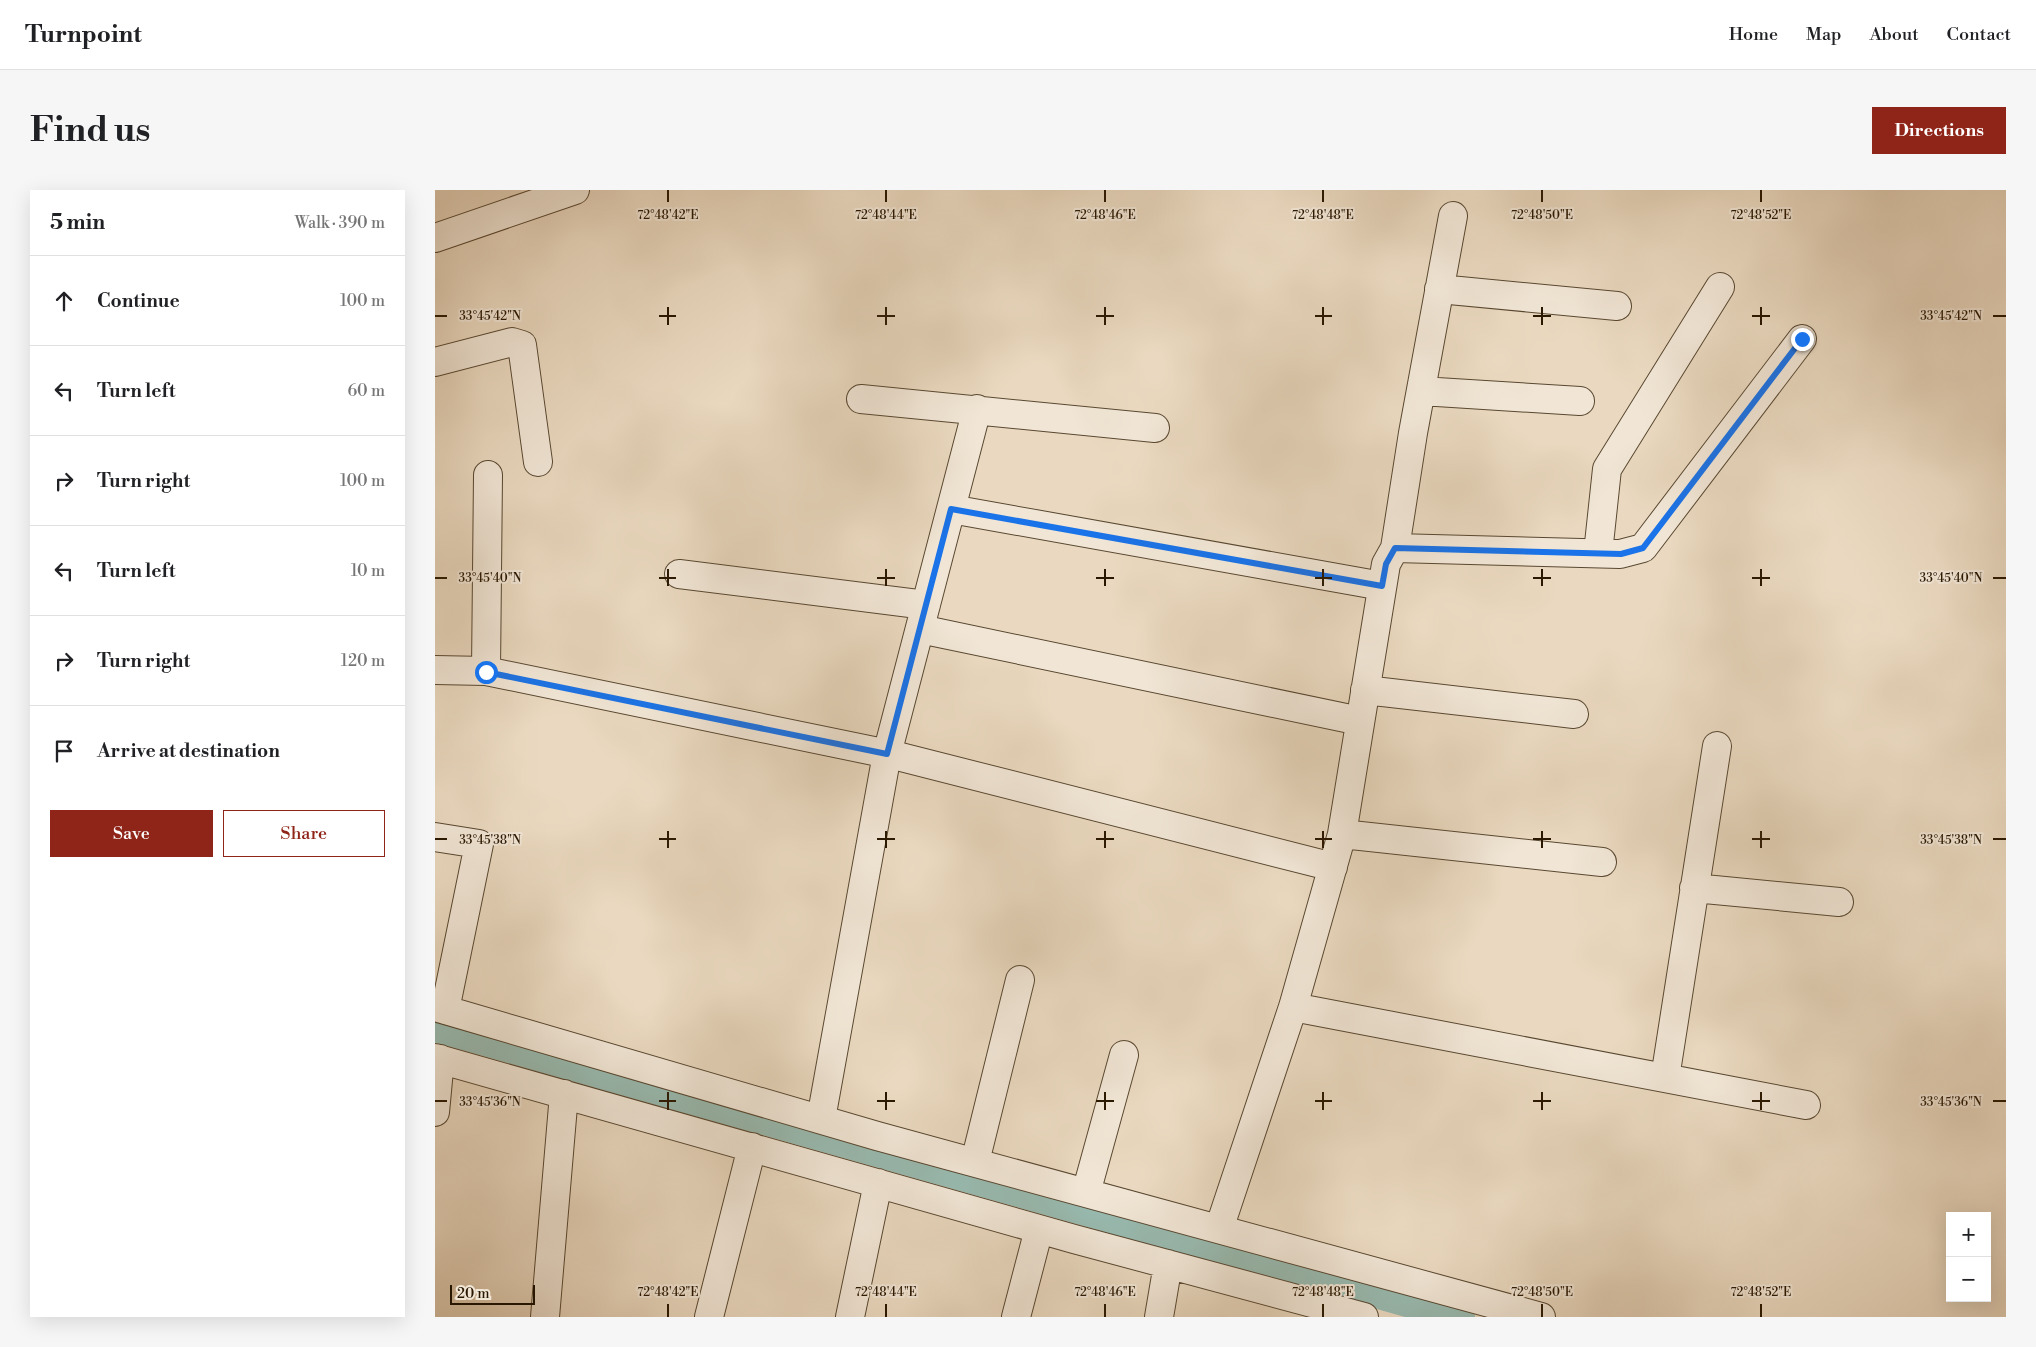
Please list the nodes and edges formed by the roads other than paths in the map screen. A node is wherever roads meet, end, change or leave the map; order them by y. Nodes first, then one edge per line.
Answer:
1 (575, 190) edge
2 (1453, 216) dead end
3 (435, 238) edge
4 (1720, 287) dead end
5 (1439, 289) junction
6 (1617, 306) dead end
7 (1802, 339) dead end
8 (435, 362) edge
9 (1421, 391) junction
10 (861, 399) dead end
11 (1579, 401) dead end
12 (977, 410) junction
13 (1155, 428) dead end
14 (538, 462) dead end
15 (488, 475) dead end
16 (951, 509) junction
17 (1395, 548) junction
18 (1599, 553) junction
19 (679, 574) dead end
20 (1382, 586) junction
21 (923, 617) junction
22 (435, 670) edge
23 (486, 672) junction
24 (1365, 690) junction
25 (1575, 714) dead end
26 (1360, 721) junction
27 (1717, 746) dead end
28 (887, 754) junction
29 (1342, 834) junction
30 (435, 837) edge
31 (1602, 862) dead end
32 (1333, 868) junction
33 (1694, 888) junction
34 (1839, 902) dead end
35 (1020, 980) dead end
36 (1293, 1007) junction
37 (440, 1008) edge
38 (1124, 1055) dead end
39 (437, 1059) edge
40 (1665, 1078) junction
41 (564, 1094) junction
42 (1806, 1105) dead end
43 (435, 1112) edge
44 (821, 1119) junction
45 (752, 1147) junction
46 (975, 1162) junction
47 (878, 1183) junction
48 (1086, 1193) junction
49 (1039, 1229) junction
50 (1219, 1229) junction
51 (1167, 1264) junction
52 (1323, 1312) edge
53 (545, 1317) edge
54 (709, 1317) edge
55 (850, 1317) edge
56 (1016, 1317) edge
57 (1159, 1317) edge
58 (1364, 1317) edge
59 (1541, 1317) edge

1 - 3 street
2 - 5 street
4 - 18 street
5 - 6 street
5 - 9 street
7 - 18 street
8 - 14 street
9 - 11 street
9 - 17 street
10 - 12 street
12 - 13 street
12 - 16 street
15 - 23 street
16 - 20 street
16 - 21 street
17 - 18 street
17 - 20 street
19 - 21 street
20 - 24 street
21 - 26 street
21 - 28 street
22 - 23 street
23 - 28 street
24 - 25 street
24 - 26 street
26 - 29 street
27 - 33 street
28 - 32 street
28 - 44 street
29 - 31 street
29 - 32 street
30 - 37 street
32 - 36 street
33 - 34 street
33 - 40 street
35 - 46 street
36 - 40 street
36 - 50 street
37 - 44 street
38 - 48 street
39 - 41 street
39 - 43 street
40 - 42 street
41 - 45 street
41 - 53 street
44 - 46 street
45 - 47 street
45 - 54 street
46 - 48 street
47 - 49 street
47 - 55 street
48 - 50 street
49 - 51 street
49 - 56 street
50 - 59 street
51 - 52 street
51 - 57 street
52 - 58 street

